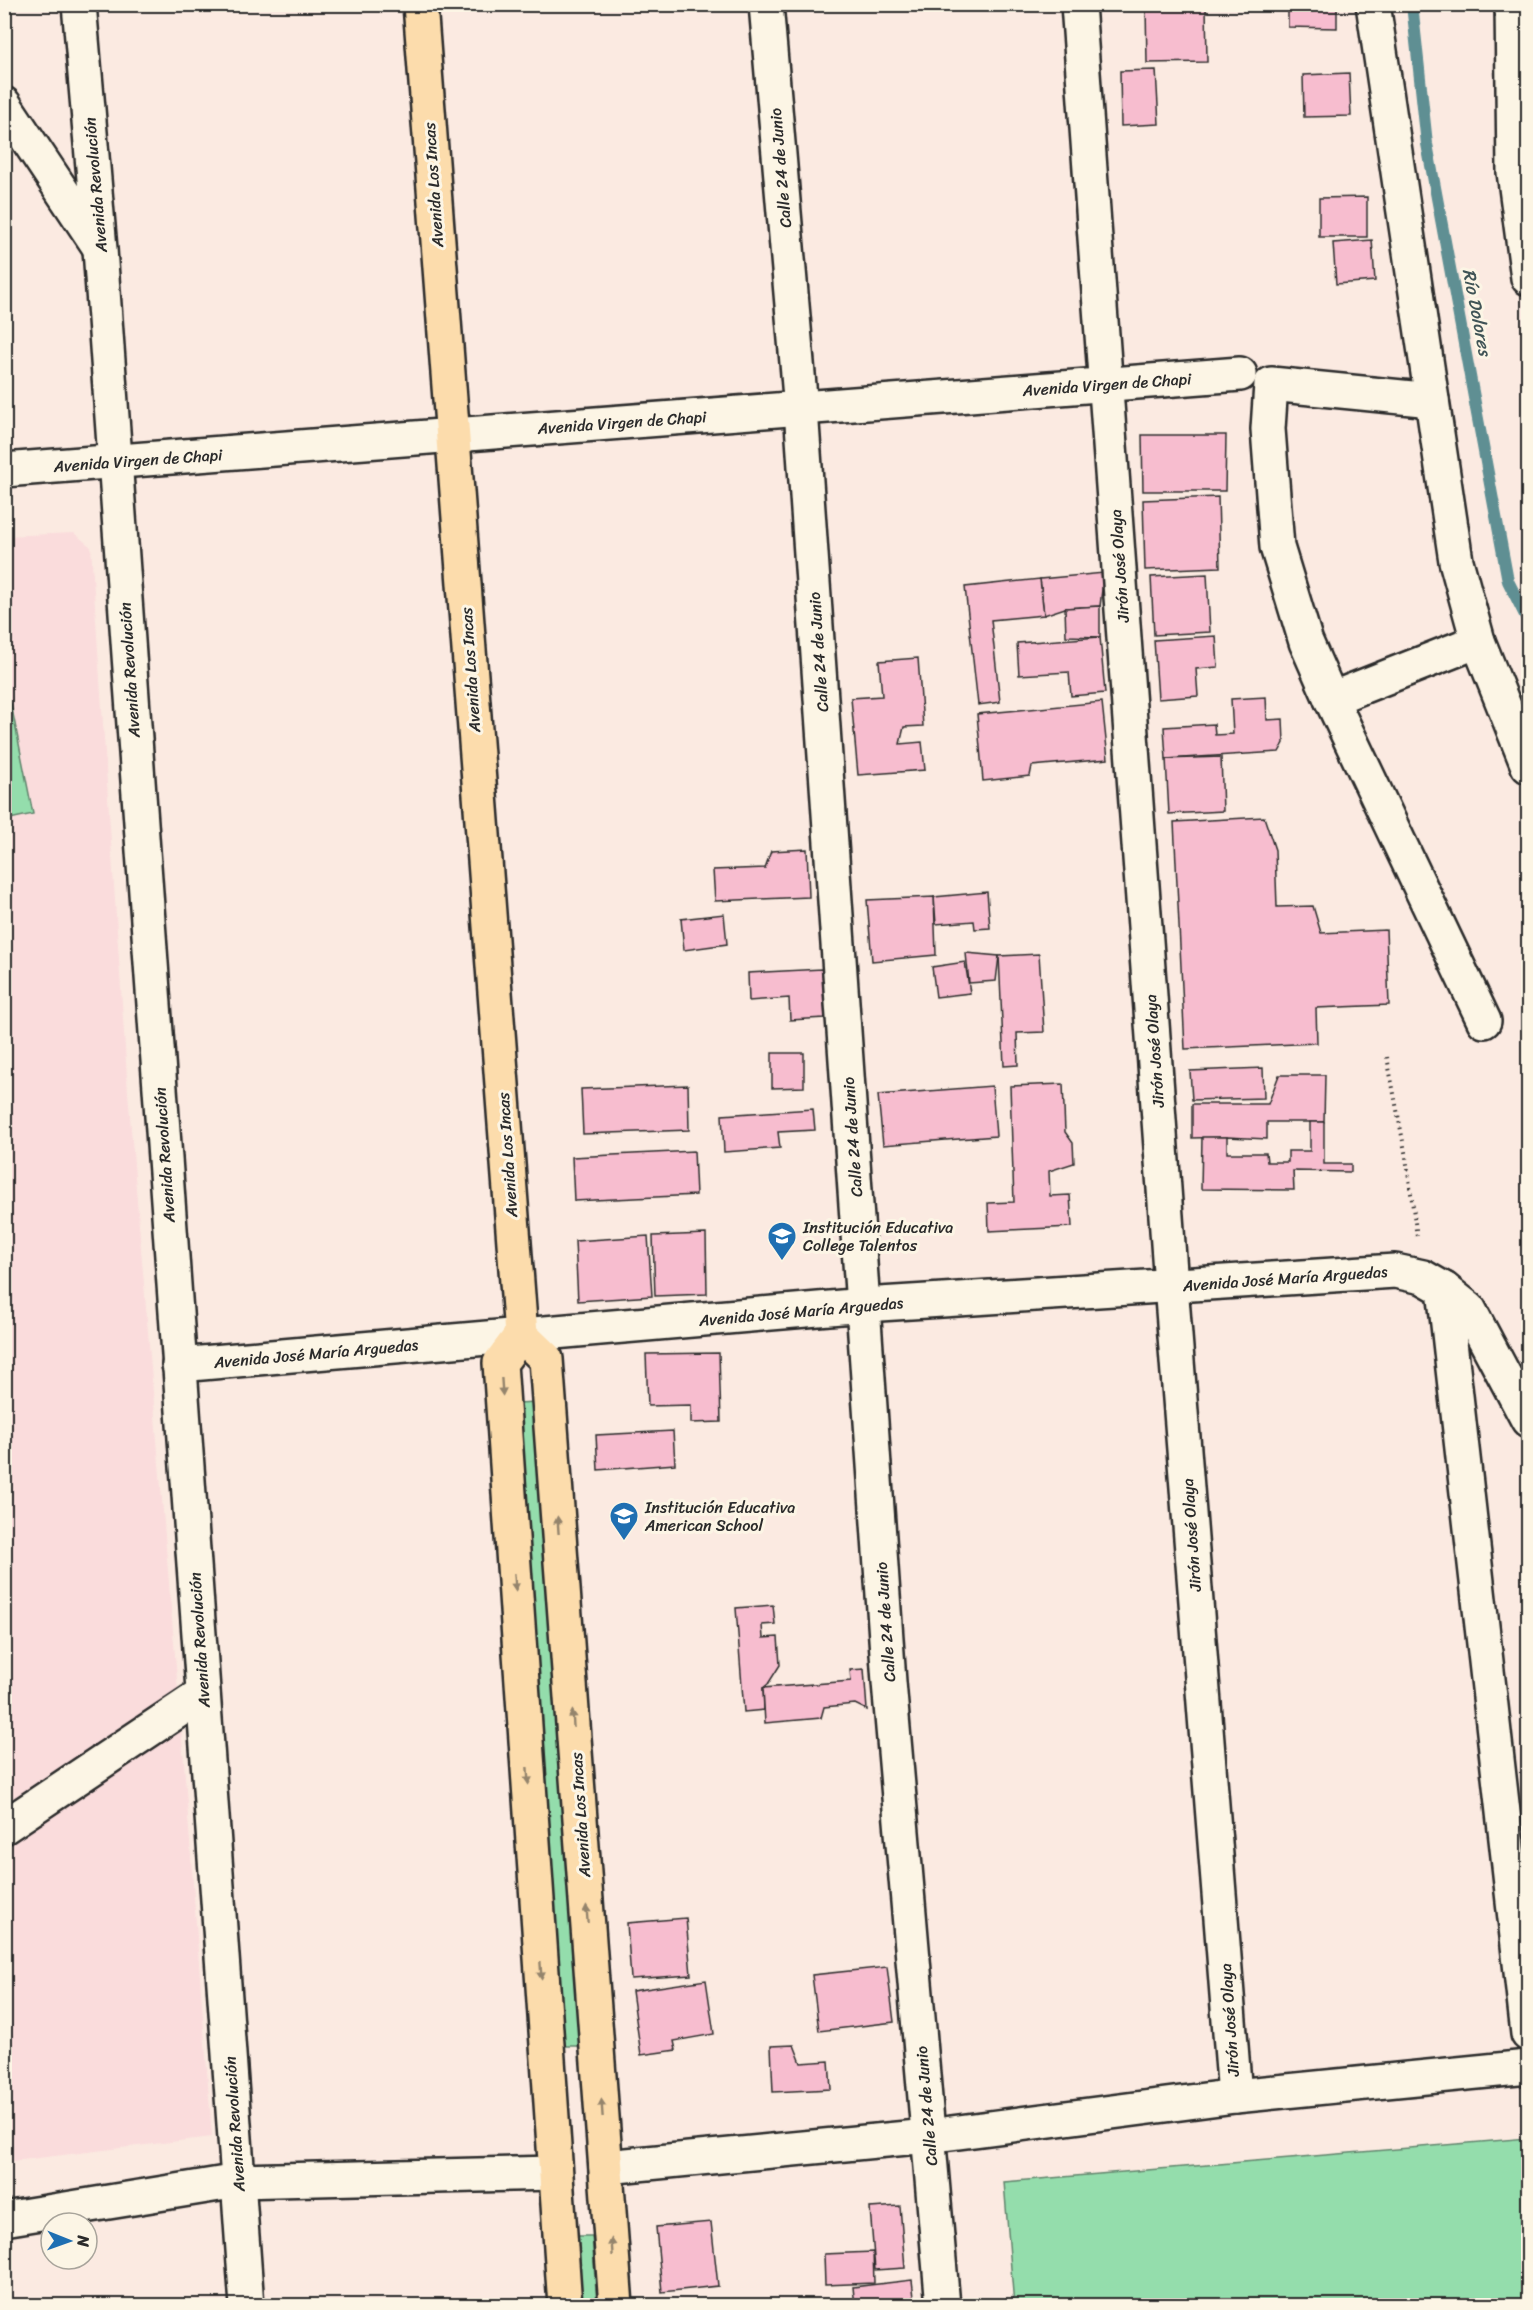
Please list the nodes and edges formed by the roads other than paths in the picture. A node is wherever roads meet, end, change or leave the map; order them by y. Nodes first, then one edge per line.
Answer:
1 (79, 4) edge
2 (420, 4) edge
3 (766, 4) edge
4 (1078, 4) edge
5 (1373, 4) edge
6 (1512, 4) edge
7 (4, 104) edge
8 (1521, 171) edge
9 (100, 249) junction
10 (1528, 278) edge
11 (1240, 374) dead end
12 (1105, 384) junction
13 (1432, 400) junction
14 (801, 409) junction
15 (452, 435) junction
16 (115, 461) junction
17 (4, 470) edge
18 (1478, 641) junction
19 (1331, 699) junction
20 (1528, 766) edge
21 (1484, 1021) dead end
22 (1433, 1283) junction
23 (1172, 1285) junction
24 (864, 1305) junction
25 (520, 1335) junction
26 (179, 1365) junction
27 (1528, 1420) edge
28 (203, 1694) junction
29 (4, 1827) edge
30 (1528, 2034) edge
31 (1528, 2067) edge
32 (1234, 2096) junction
33 (928, 2136) junction
34 (606, 2167) junction
35 (555, 2173) junction
36 (238, 2181) junction
37 (4, 2219) edge
38 (247, 2306) edge
39 (565, 2306) edge
40 (616, 2306) edge
41 (943, 2306) edge

1 - 9 street, Avenida Revolución
2 - 15 main road, Avenida Los Incas
3 - 14 street, Calle 24 de Junio
4 - 12 street, Jirón José Olaya
5 - 13 street
6 - 8 street
7 - 9 street
8 - 10 street
9 - 16 street, Avenida Revolución
11 - 12 street, Avenida Virgen de Chapi
12 - 14 street, Avenida Virgen de Chapi
12 - 23 street, Jirón José Olaya
13 - 18 street
13 - 19 street
14 - 15 street, Avenida Virgen de Chapi
14 - 24 street, Calle 24 de Junio
15 - 16 street, Avenida Virgen de Chapi
15 - 25 main road, Avenida Los Incas
16 - 17 street, Avenida Virgen de Chapi
16 - 26 street, Avenida Revolución
18 - 19 street
18 - 20 street
19 - 21 street
22 - 23 street, Avenida José María Arguedas
22 - 27 street
22 - 30 street
23 - 24 street, Avenida José María Arguedas
23 - 32 street, Jirón José Olaya
24 - 25 street, Avenida José María Arguedas
24 - 33 street, Calle 24 de Junio
25 - 26 street, Avenida José María Arguedas
34 -> 25 main road, Avenida Los Incas
25 -> 35 main road
26 - 28 street, Avenida Revolución
28 - 29 street
28 - 36 street, Avenida Revolución
31 - 32 street
32 - 33 street
33 - 34 street
33 - 41 street, Calle 24 de Junio
40 -> 34 main road, Avenida Los Incas
35 - 36 street
35 - 39 main road
36 - 37 street
36 - 38 street, Avenida Revolución

